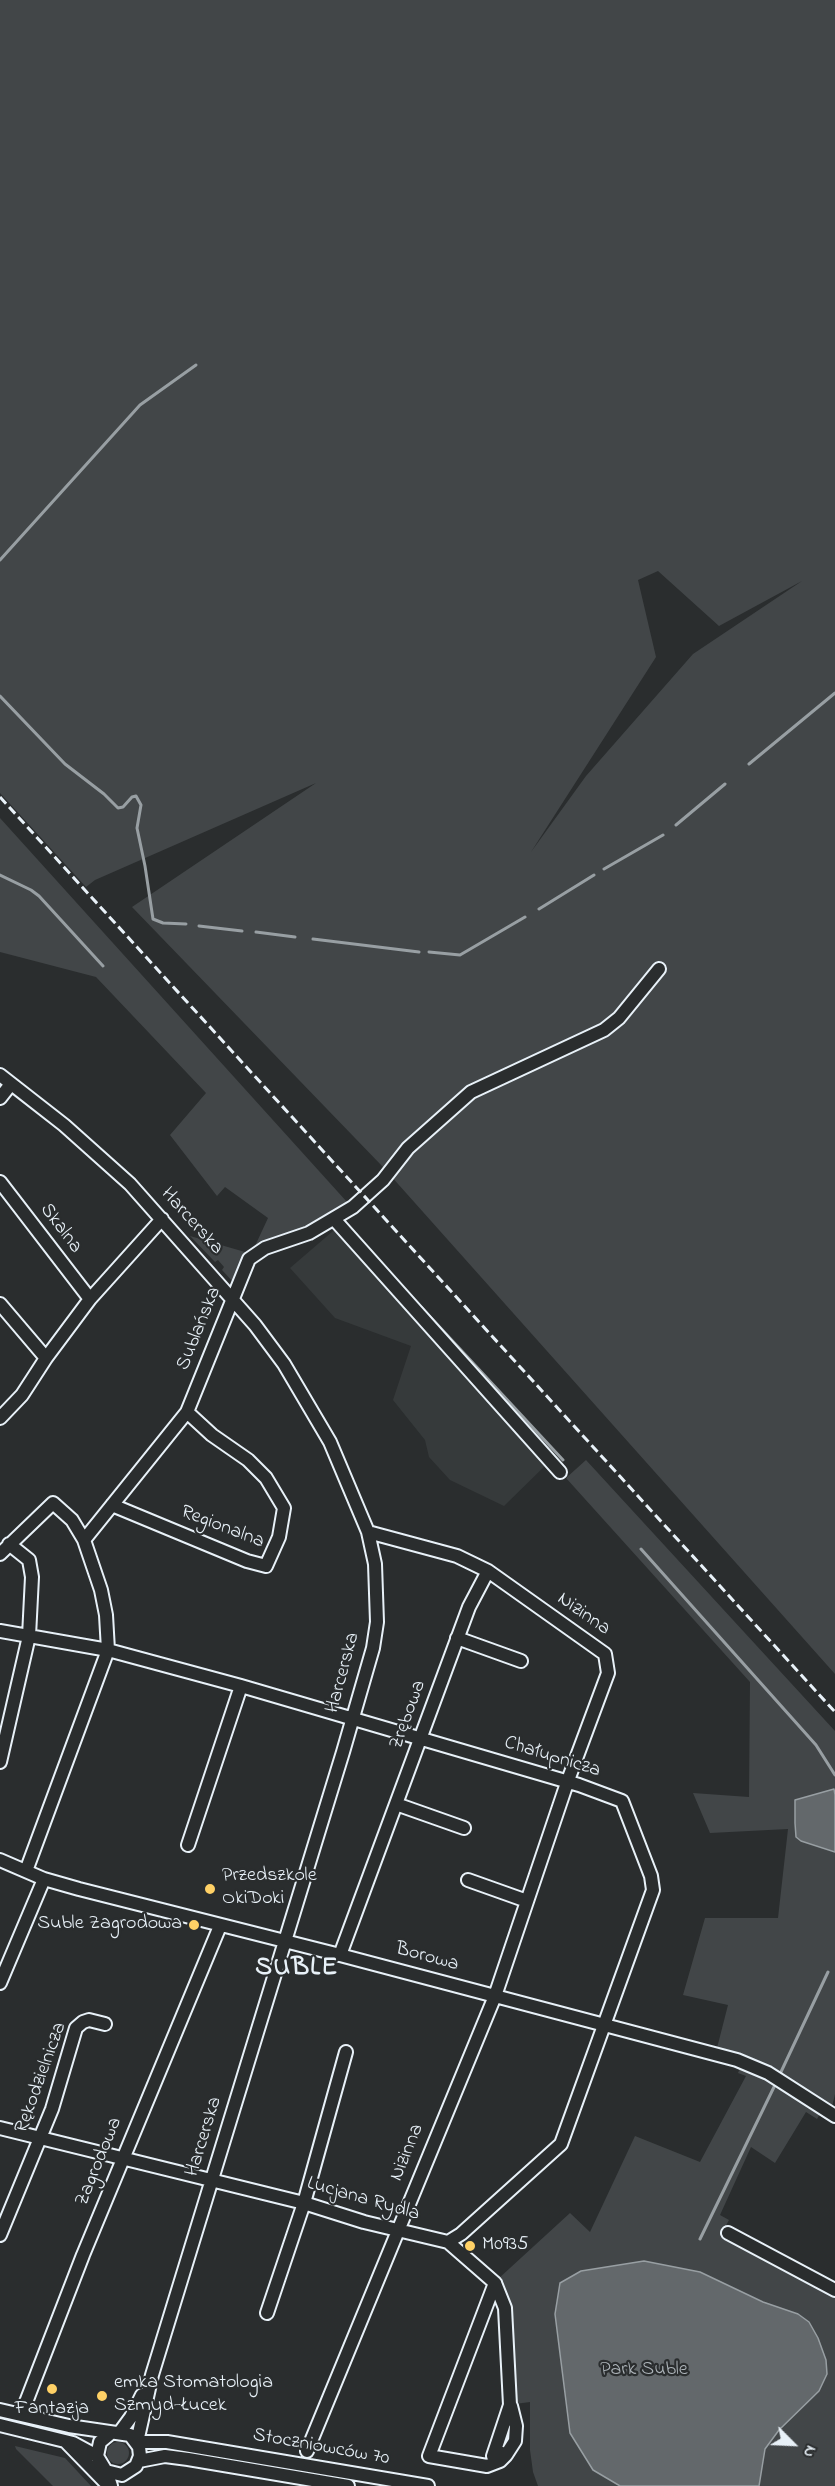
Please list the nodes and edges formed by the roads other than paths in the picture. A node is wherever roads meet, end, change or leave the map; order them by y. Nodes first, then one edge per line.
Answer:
1 (660, 969) dead end
2 (0, 1075) edge
3 (11, 1084) junction
4 (0, 1098) edge
5 (0, 1182) edge
6 (162, 1218) junction
7 (334, 1219) junction
8 (90, 1299) junction
9 (233, 1301) junction
10 (0, 1304) edge
11 (46, 1358) junction
12 (187, 1412) junction
13 (0, 1418) edge
14 (560, 1472) dead end
15 (112, 1505) junction
16 (368, 1532) junction
17 (84, 1540) junction
18 (9, 1544) junction
19 (0, 1554) edge
20 (488, 1571) junction
21 (0, 1631) edge
22 (29, 1636) junction
23 (457, 1638) junction
24 (108, 1650) junction
25 (521, 1661) dead end
26 (241, 1686) junction
27 (353, 1718) junction
28 (421, 1739) junction
29 (0, 1762) edge
30 (567, 1783) junction
31 (396, 1804) junction
32 (464, 1828) dead end
33 (188, 1845) dead end
34 (0, 1860) edge
35 (26, 1871) junction
36 (44, 1879) junction
37 (468, 1880) dead end
38 (526, 1901) junction
39 (220, 1926) junction
40 (285, 1942) junction
41 (340, 1955) junction
42 (0, 1983) edge
43 (495, 1996) junction
44 (105, 2024) dead end
45 (604, 2025) junction
46 (346, 2052) dead end
47 (835, 2116) edge
48 (0, 2128) edge
49 (41, 2140) junction
50 (122, 2160) junction
51 (212, 2181) junction
52 (304, 2203) junction
53 (397, 2230) junction
54 (728, 2233) dead end
55 (0, 2235) edge
56 (448, 2242) junction
57 (495, 2283) junction
58 (835, 2290) edge
59 (267, 2313) dead end
60 (152, 2375) junction
61 (0, 2410) edge
62 (143, 2414) junction
63 (21, 2415) junction
64 (0, 2424) edge
65 (115, 2432) junction
66 (65, 2441) junction
67 (137, 2442) junction
68 (167, 2442) junction
69 (308, 2451) dead end
70 (97, 2456) junction
71 (136, 2465) junction
72 (106, 2471) junction
73 (110, 2486) edge
74 (129, 2486) edge
75 (348, 2486) edge
76 (428, 2486) edge

1 - 7 street, Sublańska
2 - 3 street, Harcerska
3 - 4 street
3 - 6 street, Harcerska
5 - 8 street, Skalna
6 - 8 street
6 - 9 street, Harcerska
7 - 9 street, Sublańska
7 - 14 street
8 - 11 street
9 - 12 street, Sublańska
9 - 16 street, Harcerska
10 - 11 street
11 - 13 street
12 - 15 street, Sublańska
12 - 15 street, Regionalna
15 - 17 street, Sublańska
16 - 20 street, Nizinna
16 - 27 street, Harcerska
17 - 18 street
17 - 24 street
18 - 19 street
18 - 22 street
20 - 23 street, Zrębowa
20 - 30 street, Nizinna
21 - 22 street, Chałupnicza
22 - 24 street, Chałupnicza
22 - 29 street
23 - 25 street
23 - 28 street, Zrębowa
24 - 26 street, Chałupnicza
24 - 35 street
26 - 27 street, Chałupnicza
26 - 33 street
27 - 28 street, Chałupnicza
27 - 40 street, Harcerska
28 - 30 street, Chałupnicza
28 - 31 street, Zrębowa
30 - 38 street, Nizinna
30 - 45 street, Chałupnicza
31 - 32 street
31 - 41 street, Zrębowa
34 - 35 street, Borowa
35 - 36 street, Borowa
36 - 39 street, Borowa
36 - 42 street
37 - 38 street
38 - 43 street, Nizinna
39 - 40 street, Borowa
39 - 50 street, Zagrodowa
40 - 41 street, Borowa
40 - 51 street, Harcerska
41 - 43 street, Borowa
43 - 45 street, Borowa
43 - 53 street, Nizinna
44 - 49 street, Rękodzielnicza
45 - 47 street, Borowa
45 - 56 street
46 - 52 street
48 - 49 street, Lucjana Rydla
49 - 50 street, Lucjana Rydla
49 - 55 street, Rękodzielnicza
50 - 51 street, Lucjana Rydla
50 - 63 street, Zagrodowa
51 - 52 street, Lucjana Rydla
51 - 60 street, Harcerska
52 - 53 street, Lucjana Rydla
52 - 59 street
53 - 56 street, Lucjana Rydla
53 - 69 street, Nizinna
54 - 58 street
56 - 57 street
57 - 57 street
60 - 62 street, Harcerska
60 - 65 street, Harcerska
61 - 63 street
62 - 67 street, Harcerska
62 - 68 street
63 - 65 street
64 - 66 street
65 - 67 street
65 - 70 street
66 - 70 street
66 - 73 street
67 - 68 street, Stoczniowców 70
67 - 71 street
68 - 76 street, Stoczniowców 70
70 - 72 street
71 - 72 street
71 - 74 street
71 - 75 street, Stoczniowców 70
72 - 73 street

